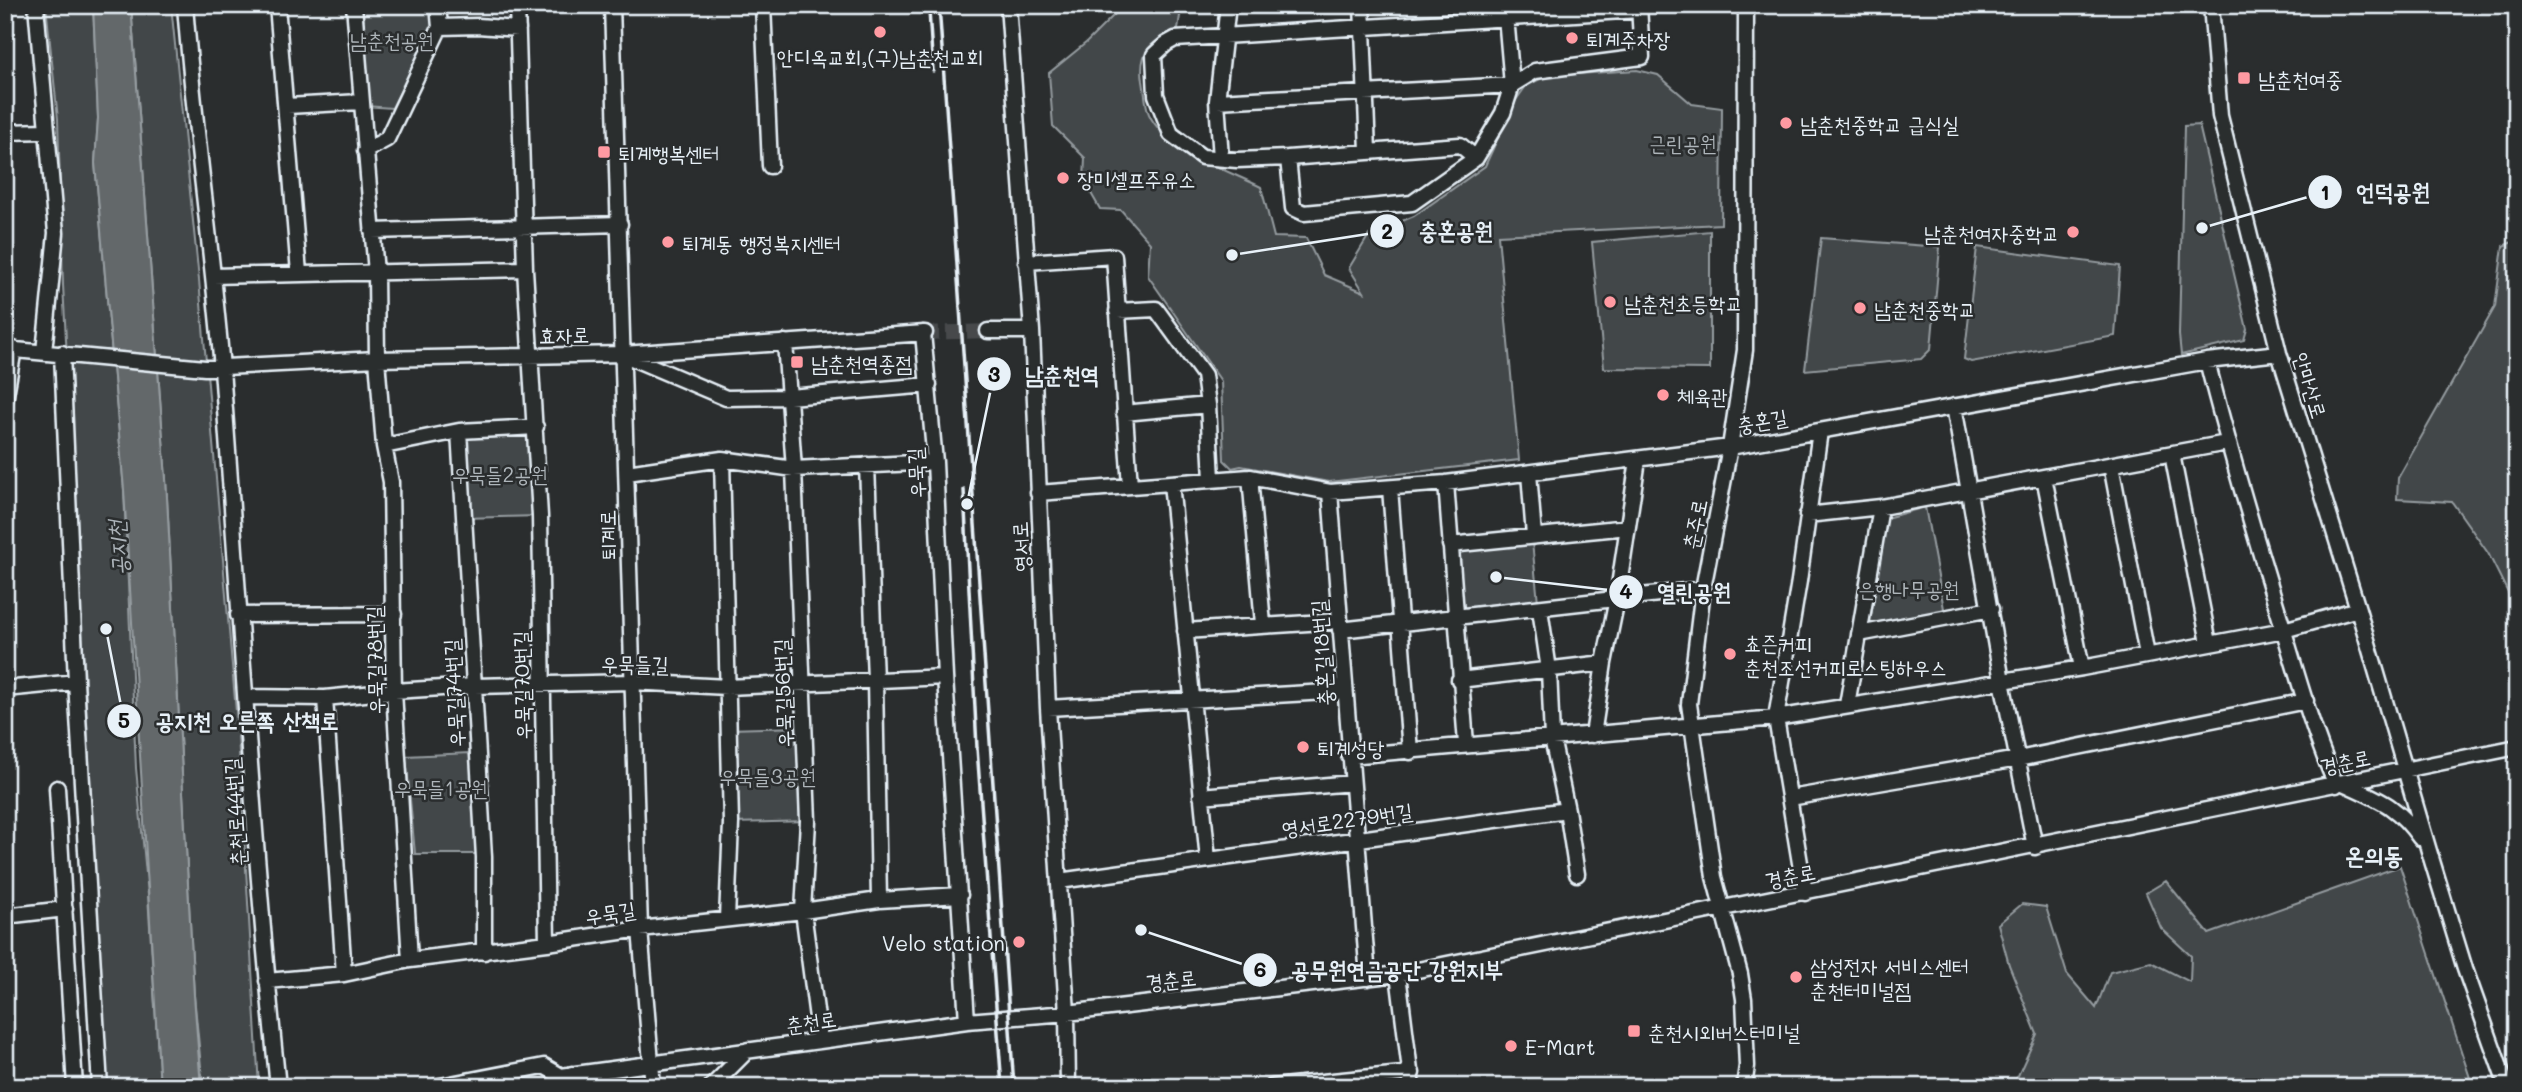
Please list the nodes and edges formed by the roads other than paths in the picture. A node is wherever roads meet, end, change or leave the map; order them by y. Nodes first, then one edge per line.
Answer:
1 (36, 5) edge
2 (185, 5) edge
3 (277, 5) edge
4 (354, 5) edge
5 (438, 5) edge
6 (517, 5) edge
7 (612, 5) edge
8 (763, 5) edge
9 (1008, 5) edge
10 (1228, 5) edge
11 (1362, 5) edge
12 (1746, 5) edge
13 (2211, 5) edge
14 (1639, 8) edge
15 (1505, 11) edge
16 (1364, 26) junction
17 (440, 27) junction
18 (518, 29) junction
19 (1223, 35) junction
20 (1512, 85) junction
21 (1367, 94) junction
22 (1217, 101) junction
23 (361, 103) junction
24 (286, 106) junction
25 (47, 131) junction
26 (5, 132) edge
27 (365, 151) junction
28 (1368, 151) junction
29 (1221, 158) junction
30 (1289, 158) junction
31 (1476, 158) junction
32 (770, 166) dead end
33 (620, 224) junction
34 (525, 228) junction
35 (372, 231) junction
36 (1026, 262) junction
37 (525, 270) junction
38 (299, 273) junction
39 (376, 273) junction
40 (212, 276) junction
41 (1117, 311) junction
42 (988, 331) tunnel mouth
43 (1032, 331) junction
44 (924, 333) joint
45 (785, 342) junction
46 (10, 349) edge
47 (44, 352) junction
48 (2279, 353) junction
49 (66, 354) junction
50 (623, 354) junction
51 (531, 356) junction
52 (377, 359) junction
53 (2207, 361) junction
54 (222, 367) junction
55 (929, 385) junction
56 (789, 397) junction
57 (5, 400) edge
58 (1208, 404) junction
59 (1954, 405) junction
60 (1124, 413) junction
61 (536, 426) junction
62 (460, 431) junction
63 (1820, 431) junction
64 (2227, 443) junction
65 (384, 446) junction
66 (1730, 447) junction
67 (2172, 454) junction
68 (722, 459) junction
69 (1638, 460) junction
70 (936, 462) junction
71 (2111, 465) junction
72 (867, 466) junction
73 (794, 469) junction
74 (627, 473) junction
75 (1530, 473) junction
76 (1250, 477) junction
77 (2044, 477) junction
78 (1212, 479) junction
79 (1446, 482) junction
80 (1171, 484) junction
81 (1130, 486) junction
82 (1390, 488) junction
83 (1970, 491) junction
84 (1330, 492) junction
85 (1038, 493) junction
86 (1881, 506) junction
87 (1807, 515) junction
88 (1628, 527) junction
89 (1534, 536) junction
90 (1450, 545) junction
91 (1703, 589) junction
92 (1617, 599) junction
93 (1540, 609) junction
94 (1991, 609) junction
95 (2358, 609) junction
96 (394, 614) junction
97 (238, 615) junction
98 (1457, 617) junction
99 (1263, 624) junction
100 (1340, 625) junction
101 (1400, 625) junction
102 (2284, 630) junction
103 (1185, 631) junction
104 (1859, 634) junction
105 (2209, 643) junction
106 (2147, 655) junction
107 (1604, 663) junction
108 (2082, 668) junction
109 (1549, 670) junction
110 (946, 677) junction
111 (875, 680) junction
112 (1460, 680) junction
113 (2002, 681) junction
114 (76, 682) junction
115 (631, 682) junction
116 (542, 685) junction
117 (803, 685) junction
118 (474, 686) junction
119 (727, 687) junction
120 (5, 689) edge
121 (394, 691) junction
122 (1344, 691) junction
123 (246, 697) junction
124 (325, 698) junction
125 (1191, 699) junction
126 (2306, 701) junction
127 (1847, 705) junction
128 (1048, 708) junction
129 (1776, 718) junction
130 (1690, 724) junction
131 (1593, 735) junction
132 (1552, 738) junction
133 (1466, 744) junction
134 (2517, 747) edge
135 (1410, 752) junction
136 (1349, 756) junction
137 (2018, 759) junction
138 (2403, 770) junction
139 (1352, 783) junction
140 (2339, 784) junction
141 (57, 788) dead end
142 (1201, 796) junction
143 (1790, 798) junction
144 (1567, 810) junction
145 (1356, 839) junction
146 (2035, 847) junction
147 (2428, 851) junction
148 (1208, 860) junction
149 (1577, 874) dead end
150 (1059, 881) junction
151 (1805, 893) junction
152 (960, 895) junction
153 (879, 900) junction
154 (65, 909) junction
155 (1722, 910) junction
156 (803, 911) junction
157 (5, 916) edge
158 (727, 919) junction
159 (640, 929) junction
160 (547, 943) junction
161 (484, 952) junction
162 (410, 960) junction
163 (344, 974) junction
164 (1398, 974) junction
165 (1368, 978) junction
166 (267, 981) junction
167 (1067, 1013) junction
168 (967, 1021) junction
169 (820, 1041) junction
170 (748, 1050) junction
171 (652, 1063) junction
172 (562, 1079) edge
173 (1412, 1080) edge
174 (75, 1087) edge
175 (100, 1087) edge
176 (278, 1087) edge
177 (435, 1087) edge
178 (586, 1087) edge
179 (653, 1087) edge
180 (711, 1087) edge
181 (1068, 1087) edge
182 (1272, 1087) edge
183 (1744, 1087) edge
184 (2507, 1087) edge

1 - 25 street
2 - 40 street, 춘천로44번길
3 - 24 street
4 - 23 street, 우묵길78번길
5 - 17 street
6 - 18 street, 우묵길70번길
7 - 33 street, 퇴계로
8 - 32 street
9 - 36 street, 영서로
10 - 19 street
11 - 16 street
12 - 66 street, 춘주로
13 - 48 street, 안마산로
14 - 15 street
14 - 20 street
15 - 16 street
15 - 20 street
16 - 19 street
16 - 21 street
17 - 18 street
17 - 27 street
18 - 34 street, 우묵길70번길
19 - 22 street
19 - 29 street
20 - 21 street
20 - 31 street
21 - 22 street
21 - 28 street
22 - 29 street
23 - 24 street
23 - 27 street, 우묵길78번길
24 - 38 street
25 - 26 street
25 - 47 street
27 - 35 street, 우묵길78번길
28 - 30 street
28 - 31 street
29 - 30 street
30 - 31 street
33 - 34 street
33 - 50 street, 퇴계로
34 - 35 street
34 - 37 street, 우묵길70번길
35 - 39 street, 우묵길78번길
36 - 41 street
36 - 43 street, 영서로
37 - 39 street
37 - 51 street, 우묵길70번길
38 - 39 street
38 - 40 street
39 - 52 street, 우묵길78번길
40 - 54 street, 춘천로44번길
41 - 58 street
41 - 60 street
42 - 43 street
43 - 85 street, 영서로
44 - 45 street, 효자로
44 - 55 street, 우묵길
45 - 50 street, 효자로
45 - 56 street, 우묵길56번길
46 - 47 street
46 - 57 street
47 - 49 street
48 - 53 street, 충혼길
48 - 95 street, 안마산로
49 - 54 street, 효자로
49 - 114 street
50 - 51 street, 효자로
50 - 56 street
50 - 74 street, 퇴계로
51 - 52 street, 효자로
51 - 61 street, 우묵길70번길
52 - 54 street, 효자로
52 - 65 street, 우묵길78번길
53 - 59 street, 충혼길
53 - 64 street
54 - 97 street, 춘천로44번길
55 - 56 street
55 - 70 street, 우묵길
56 - 73 street, 우묵길56번길
58 - 60 street
58 - 78 street
59 - 63 street, 충혼길
59 - 83 street
60 - 81 street
61 - 62 street
61 - 116 street, 우묵길70번길
62 - 65 street
62 - 118 street, 우묵길74번길
63 - 66 street, 충혼길
63 - 87 street
64 - 67 street
64 - 102 street
65 - 96 street, 우묵길78번길
66 - 69 street, 충혼길
66 - 91 street, 춘주로
67 - 71 street
67 - 105 street
68 - 73 street
68 - 74 street
68 - 119 street
69 - 75 street, 충혼길
69 - 88 street
70 - 72 street
70 - 110 street, 우묵길
71 - 77 street
71 - 106 street
72 - 73 street
72 - 111 street
73 - 117 street, 우묵길56번길
74 - 115 street, 퇴계로
75 - 79 street, 충혼길
75 - 89 street
76 - 78 street, 충혼길
76 - 84 street, 충혼길
76 - 99 street
77 - 83 street
77 - 108 street
78 - 80 street, 충혼길
79 - 82 street, 충혼길
79 - 90 street
80 - 81 street, 충혼길
80 - 103 street
81 - 85 street, 충혼길
82 - 84 street, 충혼길
82 - 101 street
83 - 86 street
83 - 94 street
84 - 100 street, 충혼길18번길
85 - 128 street, 영서로
86 - 87 street
86 - 104 street
87 - 129 street
88 - 89 street
88 - 92 street
89 - 90 street
90 - 98 street
91 - 92 street
91 - 130 street, 춘주로
92 - 93 street
92 - 107 street
93 - 98 street
93 - 109 street
94 - 104 street
94 - 113 street
95 - 102 street
95 - 138 street, 안마산로
96 - 97 street
96 - 121 street, 우묵길78번길
97 - 123 street, 춘천로44번길
98 - 101 street
98 - 112 street
99 - 100 street
99 - 103 street
100 - 101 street
100 - 122 street, 충혼길18번길
101 - 135 street
102 - 105 street
102 - 126 street
103 - 125 street
104 - 127 street
105 - 106 street
106 - 108 street
107 - 109 street
107 - 131 street
108 - 113 street
109 - 112 street
109 - 132 street
110 - 111 street, 우묵들길
110 - 152 street, 우묵길
111 - 117 street, 우묵들길
111 - 153 street
112 - 133 street
113 - 127 street
113 - 137 street
114 - 120 street
114 - 175 street
115 - 116 street, 우묵들길
115 - 119 street, 우묵들길
115 - 159 street, 퇴계로
116 - 118 street, 우묵들길
116 - 160 street, 우묵길70번길
117 - 119 street, 우묵들길
117 - 156 street, 우묵길56번길
118 - 121 street, 우묵들길
118 - 161 street, 우묵길74번길
119 - 158 street
121 - 124 street, 우묵들길
121 - 162 street, 우묵길78번길
122 - 125 street
122 - 136 street, 충혼길18번길
123 - 124 street, 우묵들길
123 - 166 street, 춘천로44번길
124 - 163 street
125 - 128 street
125 - 142 street
126 - 137 street
126 - 140 street
127 - 129 street
128 - 150 street, 영서로
129 - 130 street
129 - 143 street
130 - 131 street
130 - 155 street, 춘주로
131 - 132 street
132 - 133 street
132 - 144 street
133 - 135 street
134 - 138 street, 경춘로
135 - 136 street
136 - 139 street, 충혼길18번길
137 - 143 street
137 - 146 street
138 - 140 street, 경춘로
138 - 147 street, 안마산로
139 - 142 street
139 - 145 street, 충혼길18번길
140 - 146 street, 경춘로
140 - 147 street
141 - 154 street
142 - 148 street
143 - 151 street
144 - 145 street, 영서로2279번길
144 - 149 street
145 - 148 street, 영서로2279번길
145 - 165 street, 충혼길18번길
146 - 151 street, 경춘로
147 - 184 street, 안마산로
148 - 150 street, 영서로2279번길
150 - 167 street, 영서로
151 - 155 street, 경춘로
152 - 153 street, 우묵길
152 - 168 street, 우묵길
153 - 156 street, 우묵길
154 - 157 street
154 - 174 street
155 - 164 street, 경춘로
155 - 183 street, 춘주로
156 - 158 street, 우묵길
156 - 169 street, 우묵길56번길
158 - 159 street, 우묵길
159 - 160 street, 우묵길
159 - 171 street, 퇴계로
160 - 161 street, 우묵길
161 - 162 street, 우묵길
162 - 163 street, 우묵길
163 - 166 street, 우묵길
164 - 165 street, 경춘로
164 - 173 street
165 - 167 street, 경춘로
166 - 176 street, 춘천로44번길
167 - 168 street, 춘천로
167 - 181 street, 영서로
168 - 169 street, 춘천로
169 - 170 street, 춘천로
170 - 171 street, 춘천로
170 - 180 street
171 - 172 street, 춘천로
171 - 179 street, 퇴계로
172 - 177 street, 춘천로
172 - 178 street
173 - 182 street

